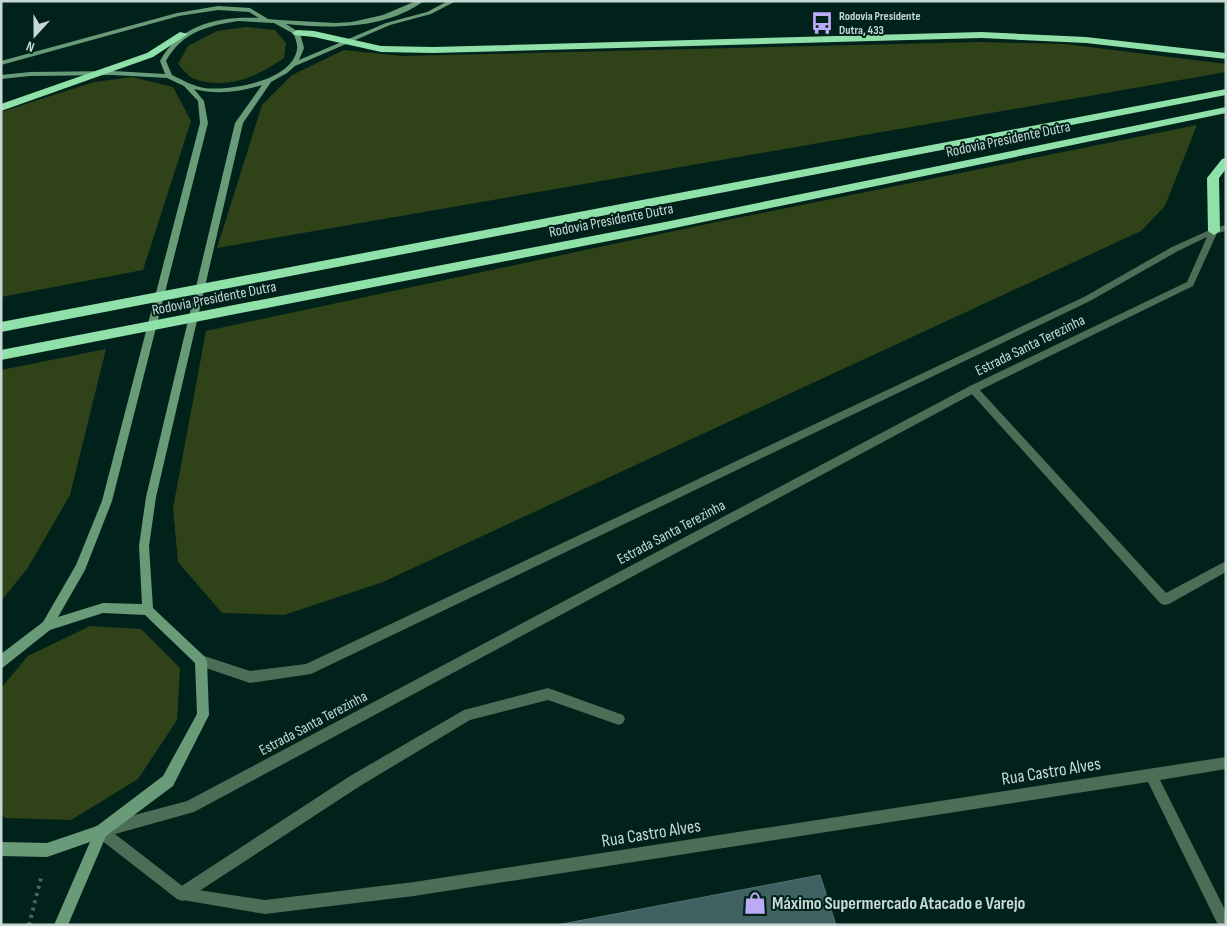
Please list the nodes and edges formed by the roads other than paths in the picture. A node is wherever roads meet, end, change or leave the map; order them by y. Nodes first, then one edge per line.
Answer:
1 (421, 1) edge
2 (452, 1) edge
3 (265, 19) junction
4 (274, 21) junction
5 (297, 33) junction
6 (183, 34) junction
7 (347, 43) junction
8 (1226, 56) edge
9 (1, 63) edge
10 (293, 65) junction
11 (100, 73) junction
12 (168, 76) junction
13 (1, 77) edge
14 (269, 80) junction
15 (187, 86) junction
16 (1226, 92) edge
17 (1, 108) edge
18 (1226, 110) edge
19 (1226, 161) edge
20 (1220, 229) edge
21 (1, 327) edge
22 (1, 355) edge
23 (973, 389) junction
24 (1226, 566) edge
25 (148, 610) junction
26 (47, 626) junction
27 (200, 661) junction
28 (1, 664) edge
29 (619, 719) dead end
30 (1226, 763) edge
31 (1151, 775) junction
32 (101, 831) junction
33 (1, 849) edge
34 (182, 894) junction
35 (61, 925) edge
36 (1225, 925) edge

1 - 4 street
2 - 7 street
3 - 4 street
3 - 6 street
3 - 9 street
4 - 5 street
5 - 7 highway
5 - 10 street
6 - 11 highway
6 - 12 street
7 - 8 highway
7 - 10 street
10 - 14 street
11 - 12 street
11 - 13 street
11 - 17 highway
12 - 15 street
14 - 15 street
14 - 25 street
15 - 26 street
16 - 21 highway, Rodovia Presidente Dutra
18 - 22 highway, Rodovia Presidente Dutra
19 - 20 highway
20 - 23 street, Estrada Santa Terezinha
20 - 27 street
23 - 24 street
23 - 32 street, Estrada Santa Terezinha
25 - 26 street
25 - 27 street
26 - 28 street
27 - 32 street
29 - 34 street
30 - 31 street, Rua Castro Alves
31 - 34 street, Rua Castro Alves
31 - 36 street
32 - 33 street
32 - 34 street, Rua Castro Alves
32 - 35 street

